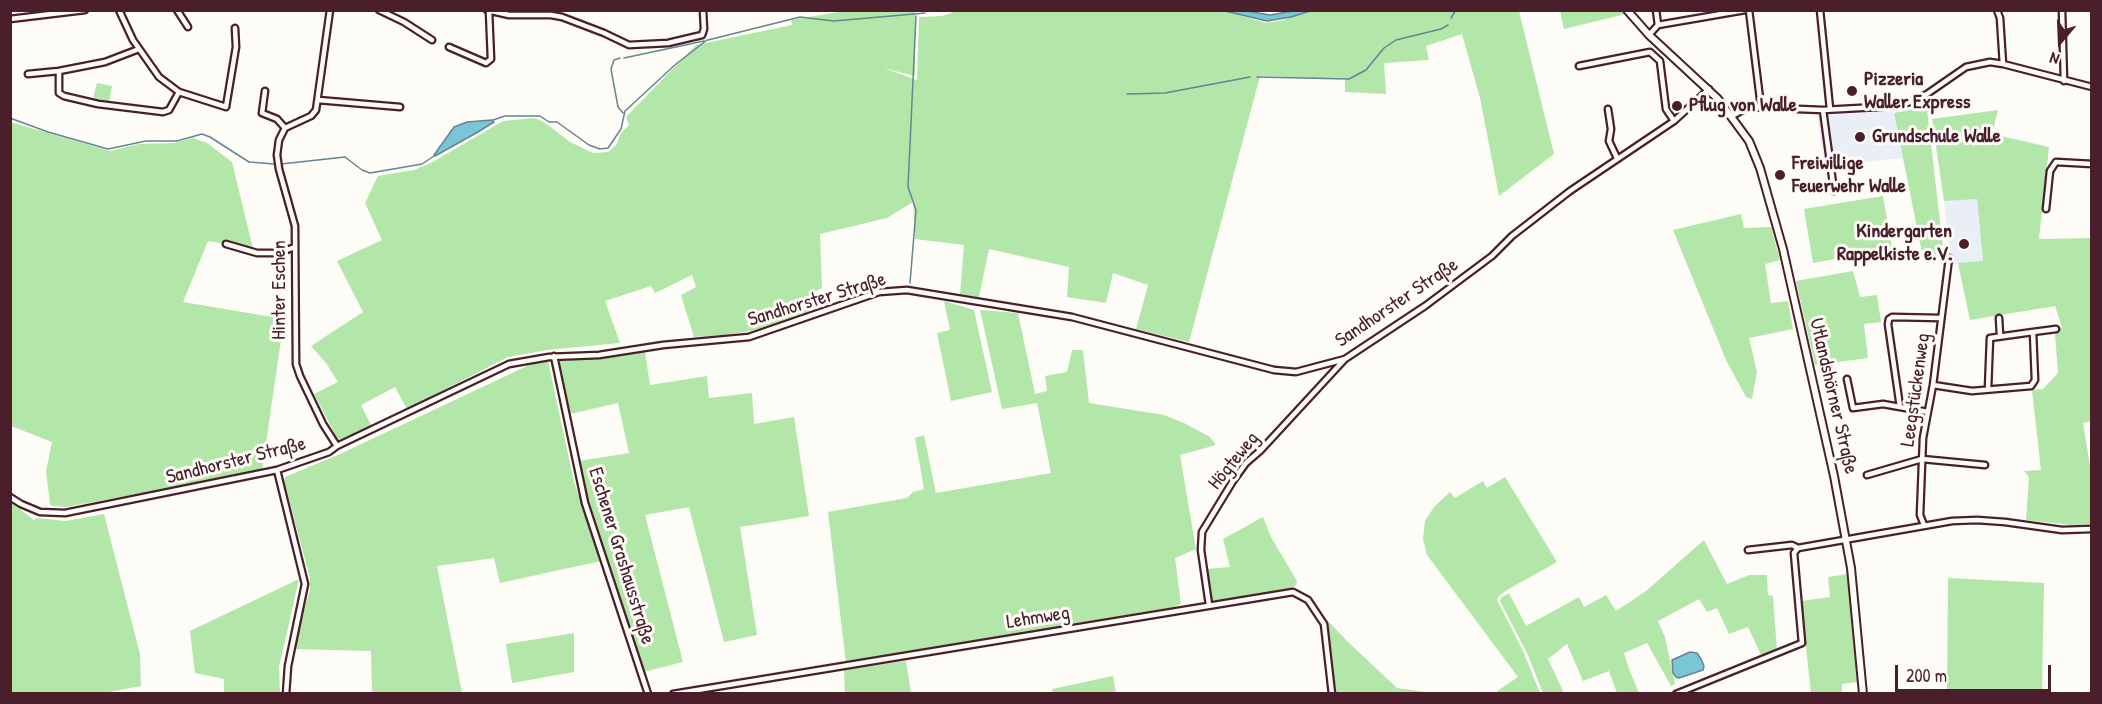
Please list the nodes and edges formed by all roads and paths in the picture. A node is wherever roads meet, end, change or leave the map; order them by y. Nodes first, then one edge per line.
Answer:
1 (21, 10) edge
2 (119, 10) edge
3 (177, 10) edge
4 (330, 10) edge
5 (379, 10) edge
6 (703, 10) edge
7 (1627, 10) edge
8 (1656, 10) edge
9 (1747, 10) edge
10 (1820, 10) edge
11 (1997, 10) edge
12 (2062, 10) edge
13 (84, 11) edge
14 (488, 11) edge
15 (25, 18) junction
16 (10, 19) edge
17 (1658, 25) junction
18 (188, 27) dead end
19 (235, 28) dead end
20 (1649, 34) junction
21 (432, 40) dead end
22 (449, 47) dead end
23 (140, 49) junction
24 (467, 55) junction
25 (456, 56) dead end
26 (2003, 64) junction
27 (1579, 66) dead end
28 (59, 72) junction
29 (28, 74) dead end
30 (2064, 81) junction
31 (2091, 87) edge
32 (1709, 89) junction
33 (265, 91) dead end
34 (179, 92) junction
35 (318, 100) junction
36 (400, 107) dead end
37 (1761, 107) junction
38 (1830, 109) junction
39 (1608, 110) dead end
40 (1823, 110) junction
41 (1732, 116) junction
42 (1674, 121) junction
43 (285, 128) junction
44 (1617, 158) junction
45 (2091, 165) edge
46 (1834, 191) dead end
47 (2046, 209) dead end
48 (226, 244) dead end
49 (295, 247) junction
50 (1949, 258) dead end
51 (1941, 318) junction
52 (1999, 318) dead end
53 (2056, 329) dead end
54 (2033, 332) junction
55 (2000, 335) junction
56 (554, 356) junction
57 (1345, 359) junction
58 (1847, 379) dead end
59 (1933, 385) junction
60 (1988, 389) junction
61 (1900, 407) junction
62 (1928, 412) junction
63 (337, 446) junction
64 (1922, 459) junction
65 (1985, 465) dead end
66 (277, 470) junction
67 (1867, 475) dead end
68 (10, 497) edge
69 (1924, 525) junction
70 (2091, 529) edge
71 (1846, 540) junction
72 (1798, 548) junction
73 (1748, 550) dead end
74 (1209, 605) junction
75 (286, 693) edge
76 (648, 693) edge
77 (673, 693) edge
78 (1332, 693) edge
79 (1676, 693) edge
80 (1863, 693) edge

1 - 15 street
2 - 23 street
3 - 18 street
4 - 35 street
5 - 21 street
6 - 14 street
7 - 20 street, Utlandshörner Straße
8 - 17 street
9 - 17 street
9 - 37 street
10 - 38 street
11 - 26 street
12 - 30 street
13 - 15 street
14 - 24 street
15 - 16 street
17 - 20 street
19 - 34 street
20 - 32 street, Utlandshörner Straße
22 - 24 street
23 - 28 street
23 - 34 street
24 - 25 street
26 - 30 street
26 - 38 street
27 - 42 street
28 - 29 street
28 - 34 street
30 - 31 street
32 - 41 street, Utlandshörner Straße
32 - 42 street, Sandhorster Straße
33 - 43 street
35 - 36 street
35 - 43 street
37 - 40 street
37 - 41 street
38 - 40 street
39 - 44 street
40 - 46 street
41 - 71 street, Utlandshörner Straße
42 - 44 street, Sandhorster Straße
43 - 49 street, Hinter Eschen
44 - 57 street, Sandhorster Straße
45 - 47 street
48 - 49 street
49 - 63 street, Hinter Eschen
50 - 51 street, Leegstückenweg
51 - 59 street, Leegstückenweg
51 - 61 street
52 - 55 street
53 - 54 street
54 - 55 street
54 - 60 street
55 - 60 street
56 - 57 street, Sandhorster Straße
56 - 63 street, Sandhorster Straße
56 - 76 street, Eschener Grashausstraße
57 - 74 street, Högteweg
58 - 61 street
59 - 60 street
59 - 62 street, Leegstückenweg
61 - 62 street
62 - 64 street, Leegstückenweg
63 - 66 street, Sandhorster Straße
64 - 65 street
64 - 67 street
64 - 69 street, Leegstückenweg
66 - 68 street, Sandhorster Straße
66 - 75 street
69 - 70 street
69 - 71 street
71 - 72 street
71 - 80 street, Utlandshörner Straße
72 - 73 street
72 - 79 street
74 - 77 street, Lehmweg
74 - 78 street, Lehmweg

